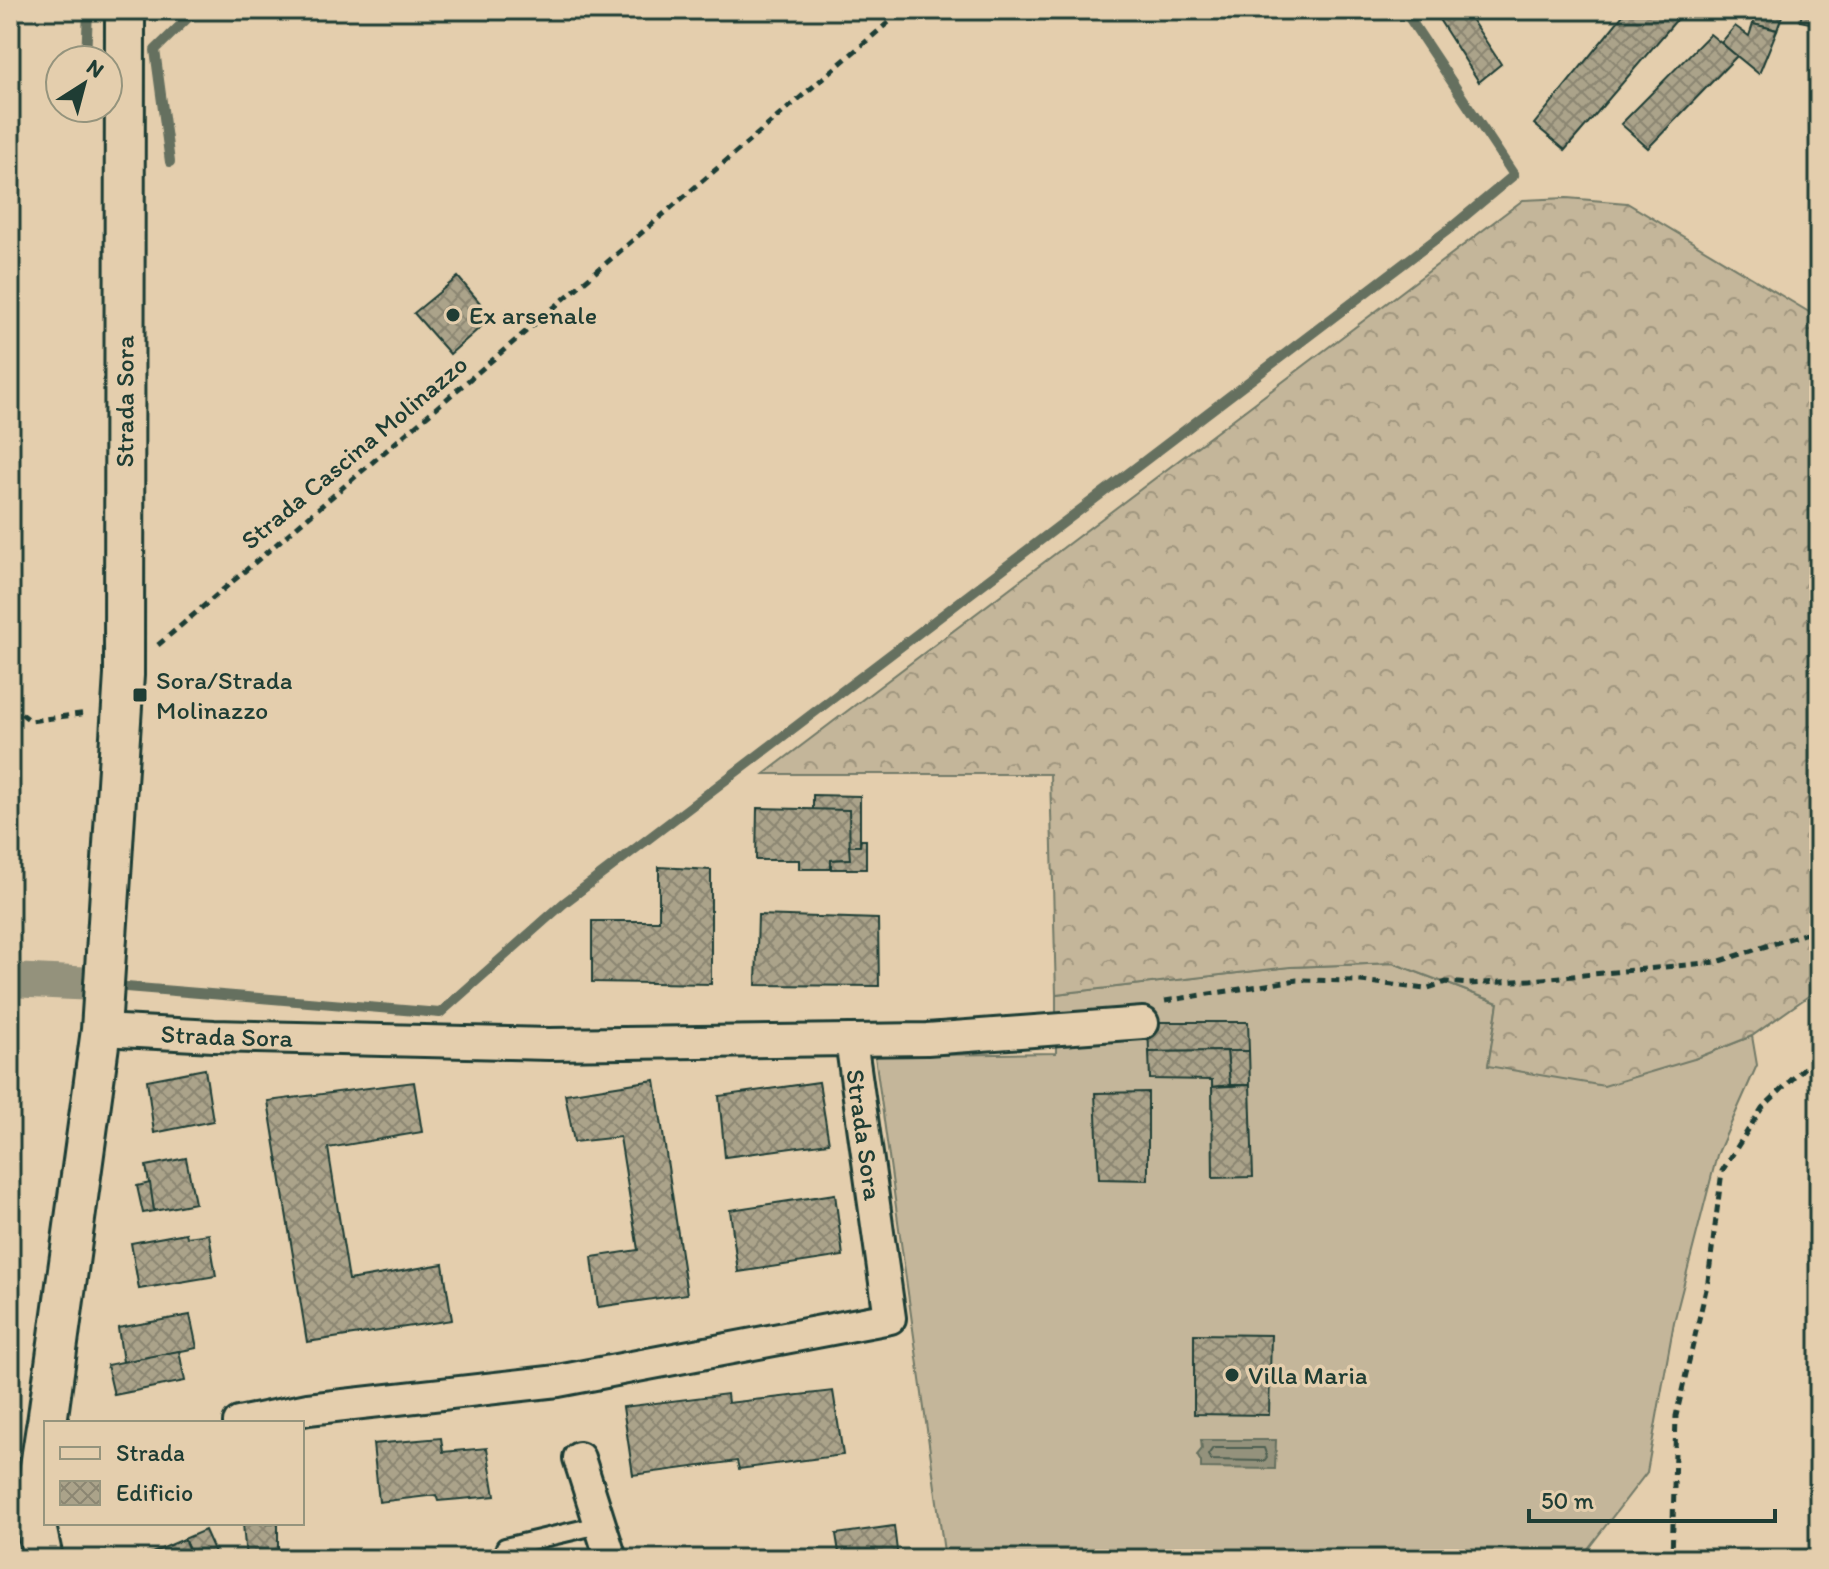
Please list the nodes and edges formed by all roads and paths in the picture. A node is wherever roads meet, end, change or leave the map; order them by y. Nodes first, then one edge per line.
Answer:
1 (125, 10) edge
2 (903, 10) edge
3 (124, 675) junction
4 (10, 705) edge
5 (1819, 929) edge
6 (1143, 1023) joint
7 (101, 1030) junction
8 (851, 1040) junction
9 (1819, 1068) edge
10 (47, 1421) edge
11 (249, 1421) edge
12 (579, 1458) dead end
13 (43, 1464) edge
14 (599, 1525) junction
15 (505, 1547) dead end
16 (43, 1559) edge
17 (611, 1559) edge
18 (1672, 1559) edge

1 - 3 street, Strada Sora
2 - 3 path, Strada Cascina Molinazzo
3 - 4 path, Strada Cascina Molinazzo
3 - 7 street, Strada Sora
5 - 6 path
6 - 8 street
7 - 8 street, Strada Sora
7 - 10 street, Strada Sora
8 - 11 street, Strada Sora
9 - 18 path
12 - 14 street
13 - 16 street, Strada Sora
14 - 15 lane
14 - 17 street

